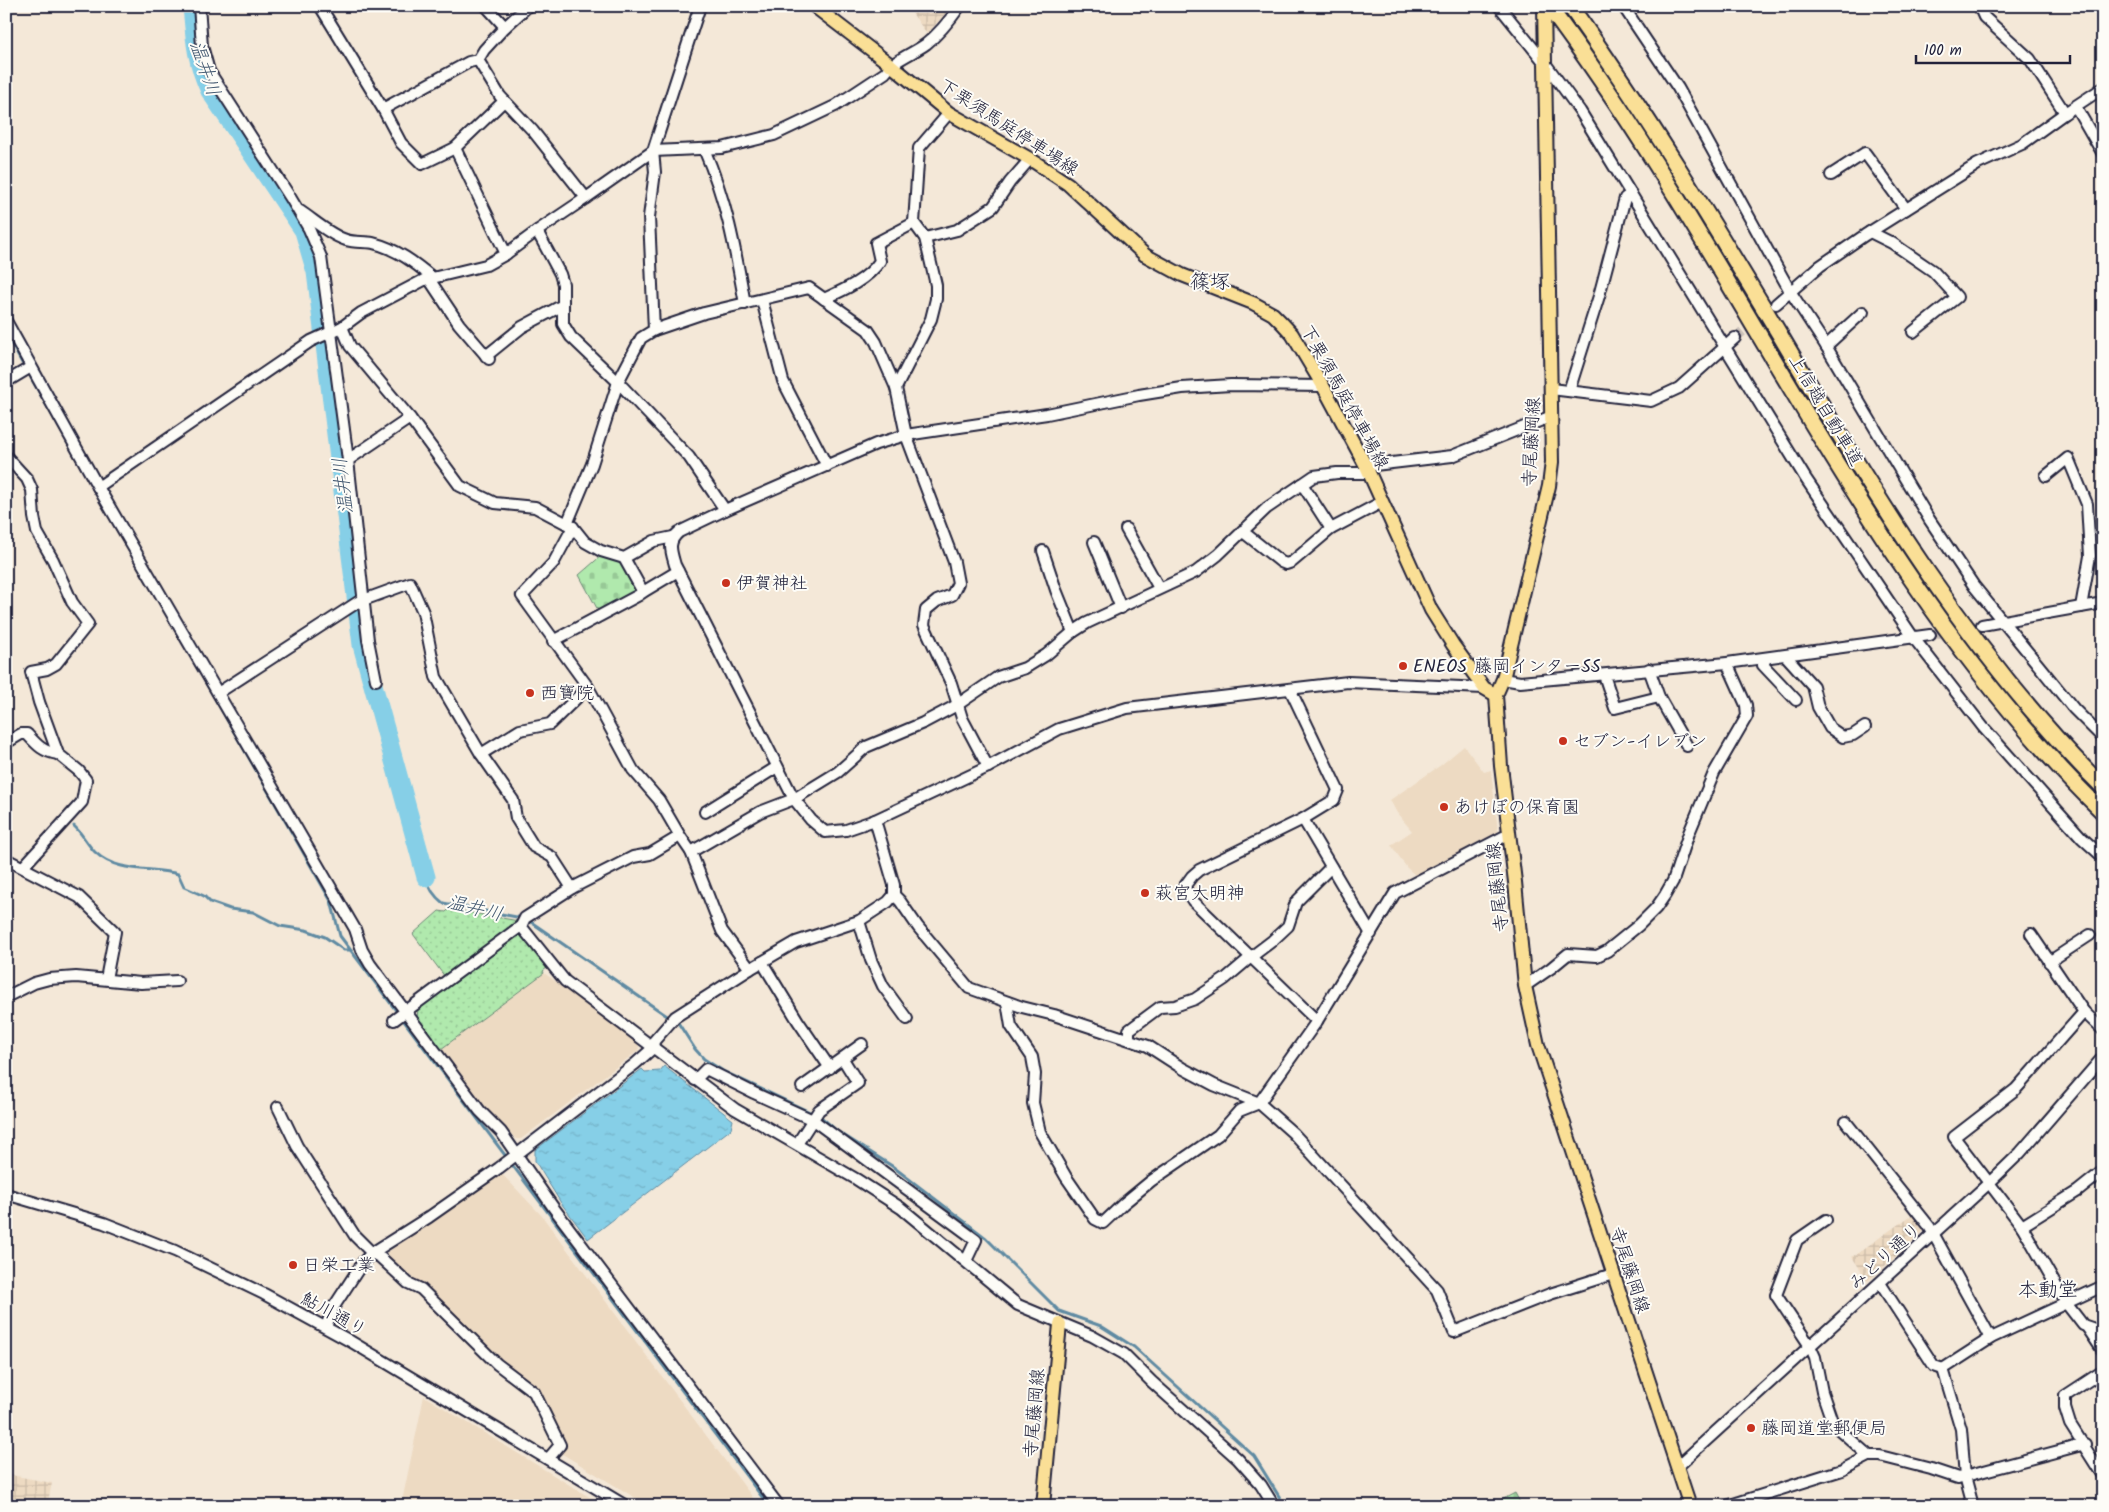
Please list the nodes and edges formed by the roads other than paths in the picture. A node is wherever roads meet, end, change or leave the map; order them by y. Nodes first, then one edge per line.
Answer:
1 (199, 6) edge
2 (320, 6) edge
3 (486, 6) edge
4 (528, 6) edge
5 (700, 6) edge
6 (814, 6) edge
7 (960, 6) edge
8 (1499, 6) edge
9 (1546, 6) edge
10 (1570, 6) edge
11 (1623, 6) edge
12 (1978, 6) edge
13 (505, 27) junction
14 (478, 60) junction
15 (1545, 63) junction
16 (891, 65) junction
17 (2103, 88) edge
18 (504, 100) junction
19 (2076, 107) junction
20 (383, 109) junction
21 (948, 113) junction
22 (2065, 113) junction
23 (455, 148) junction
24 (704, 149) junction
25 (653, 151) junction
26 (2103, 154) edge
27 (1030, 159) junction
28 (1831, 175) dead end
29 (1631, 194) junction
30 (586, 198) junction
31 (296, 209) junction
32 (1906, 209) junction
33 (914, 223) junction
34 (537, 231) junction
35 (1870, 232) junction
36 (925, 238) junction
37 (506, 254) junction
38 (431, 278) junction
39 (1790, 291) junction
40 (824, 299) junction
41 (762, 300) junction
42 (745, 304) junction
43 (1776, 304) tunnel mouth
44 (562, 305) junction
45 (1863, 312) dead end
46 (6, 321) edge
47 (342, 326) junction
48 (654, 330) junction
49 (330, 331) junction
50 (1913, 332) dead end
51 (1735, 338) tunnel mouth
52 (1725, 346) junction
53 (1826, 346) junction
54 (31, 367) junction
55 (6, 382) edge
56 (618, 382) junction
57 (1323, 386) junction
58 (896, 388) junction
59 (1551, 389) junction
60 (1570, 391) junction
61 (1552, 416) junction
62 (410, 418) junction
63 (906, 435) junction
64 (6, 456) edge
65 (348, 460) junction
66 (827, 466) junction
67 (1367, 470) junction
68 (2046, 476) dead end
69 (1302, 484) junction
70 (98, 487) junction
71 (1382, 502) junction
72 (725, 510) junction
73 (570, 526) junction
74 (1126, 529) dead end
75 (1331, 530) junction
76 (1242, 531) junction
77 (673, 537) junction
78 (1094, 542) dead end
79 (1044, 551) dead end
80 (624, 558) junction
81 (678, 571) junction
82 (1159, 588) junction
83 (643, 592) junction
84 (364, 598) junction
85 (2103, 602) edge
86 (2081, 607) junction
87 (1121, 608) junction
88 (2002, 621) junction
89 (1982, 625) tunnel mouth
90 (1073, 632) junction
91 (1930, 635) tunnel mouth
92 (1913, 637) junction
93 (553, 641) junction
94 (1786, 656) junction
95 (1766, 658) junction
96 (1727, 663) junction
97 (1649, 669) junction
98 (1604, 675) junction
99 (376, 680) dead end
100 (1503, 680) junction
101 (588, 688) junction
102 (1290, 688) junction
103 (1484, 688) junction
104 (218, 693) junction
105 (1496, 695) junction
106 (1659, 697) junction
107 (1796, 700) dead end
108 (957, 704) junction
109 (1865, 727) dead end
110 (2103, 738) edge
111 (6, 743) edge
112 (1687, 746) dead end
113 (58, 754) junction
114 (481, 754) junction
115 (777, 767) junction
116 (988, 767) junction
117 (2103, 787) edge
118 (794, 799) junction
119 (704, 812) dead end
120 (2103, 812) edge
121 (1303, 819) junction
122 (875, 820) junction
123 (1509, 834) junction
124 (680, 836) junction
125 (692, 852) junction
126 (2103, 857) edge
127 (6, 859) edge
128 (23, 867) junction
129 (1332, 867) junction
130 (572, 888) junction
131 (894, 895) junction
132 (859, 921) junction
133 (522, 926) junction
134 (1371, 934) junction
135 (2031, 934) dead end
136 (2090, 935) dead end
137 (1251, 957) junction
138 (762, 962) junction
139 (2049, 962) junction
140 (750, 969) junction
141 (106, 979) junction
142 (177, 981) dead end
143 (1525, 986) junction
144 (6, 997) edge
145 (1007, 1002) junction
146 (2084, 1012) junction
147 (400, 1016) junction
148 (907, 1019) dead end
149 (1317, 1021) junction
150 (2103, 1030) edge
151 (1129, 1039) junction
152 (862, 1044) dead end
153 (653, 1048) junction
154 (2103, 1057) edge
155 (843, 1059) junction
156 (830, 1068) junction
157 (695, 1080) junction
158 (802, 1087) dead end
159 (1259, 1104) junction
160 (278, 1107) dead end
161 (814, 1120) junction
162 (1846, 1122) dead end
163 (797, 1144) junction
164 (515, 1156) junction
165 (2103, 1172) edge
166 (1990, 1183) junction
167 (6, 1194) edge
168 (1826, 1220) dead end
169 (2022, 1226) junction
170 (1933, 1234) junction
171 (372, 1253) junction
172 (966, 1261) junction
173 (1613, 1274) junction
174 (1880, 1283) junction
175 (2103, 1287) edge
176 (2066, 1303) junction
177 (1060, 1324) junction
178 (326, 1327) junction
179 (2087, 1327) junction
180 (2103, 1332) edge
181 (1991, 1338) junction
182 (1810, 1346) junction
183 (2103, 1351) edge
184 (1943, 1369) junction
185 (2103, 1371) edge
186 (2084, 1444) junction
187 (1869, 1456) junction
188 (548, 1459) junction
189 (1677, 1467) junction
190 (1965, 1476) junction
191 (2103, 1476) edge
192 (2103, 1505) edge
193 (626, 1506) edge
194 (779, 1506) edge
195 (1043, 1506) edge
196 (1274, 1506) edge
197 (1690, 1506) edge
198 (1727, 1506) edge
199 (1972, 1506) edge
200 (2099, 1506) edge

1 - 31 street
2 - 20 street
3 - 13 street
4 - 13 street
5 - 25 street
6 - 16 main road, 下栗須馬庭停車場線
7 - 16 street
8 - 15 street
9 - 15 main road, 寺尾藤岡線
9 - 120 highway, 上信越自動車道
10 - 117 highway, 上信越自動車道
11 - 39 street
12 - 22 street
13 - 14 street
14 - 18 street
14 - 20 street
15 - 29 street
15 - 59 main road, 寺尾藤岡線
16 - 21 main road, 下栗須馬庭停車場線
16 - 24 street
17 - 19 street
18 - 23 street
18 - 30 street
19 - 22 street
19 - 26 street
20 - 23 street
21 - 27 main road, 下栗須馬庭停車場線
21 - 33 street
22 - 32 street
23 - 37 street
24 - 25 street
24 - 42 street
25 - 30 street
25 - 48 street
27 - 36 street
27 - 57 main road, 下栗須馬庭停車場線
28 - 32 street
29 - 52 street
29 - 60 street
30 - 34 street
31 - 38 street
31 - 49 street
32 - 35 street
33 - 36 street
33 - 40 street
34 - 37 street
34 - 44 street
35 - 39 street
35 - 50 street
36 - 58 street
37 - 38 street
38 - 44 street
38 - 47 street
39 - 43 street
39 - 53 street
40 - 41 street
40 - 58 street
41 - 42 street
41 - 66 street
42 - 48 street
44 - 56 street
45 - 53 street
46 - 54 street
47 - 49 street
47 - 62 street
48 - 56 street
49 - 65 street
49 - 70 street
51 - 52 street
52 - 60 street
52 - 92 street
53 - 88 street
54 - 55 street
54 - 70 street
56 - 72 street
56 - 73 street
57 - 63 street
57 - 67 main road, 下栗須馬庭停車場線
58 - 63 street
59 - 60 street
59 - 61 main road, 寺尾藤岡線
61 - 67 street
61 - 100 main road, 寺尾藤岡線
62 - 65 street
62 - 73 street
63 - 66 street
63 - 108 street
64 - 113 street
65 - 84 street
66 - 72 street
67 - 69 street
67 - 71 main road, 下栗須馬庭停車場線
68 - 86 street
69 - 75 street
69 - 76 street
70 - 104 street
71 - 75 street
71 - 103 main road, 下栗須馬庭停車場線
72 - 77 street
73 - 80 street
73 - 93 street
74 - 82 street
75 - 76 street
76 - 82 street
77 - 80 street
77 - 81 street
78 - 87 street
79 - 90 street
80 - 83 street
81 - 83 street
81 - 115 street
82 - 87 street
83 - 93 street
84 - 99 street
84 - 104 street
84 - 114 street
85 - 86 street
86 - 88 street
87 - 90 street
88 - 89 street
88 - 110 street
90 - 108 street
91 - 92 street
92 - 94 street
92 - 126 street
93 - 101 street
94 - 95 street
94 - 109 street
95 - 96 street
95 - 107 street
96 - 97 street
96 - 143 street
97 - 98 street
97 - 106 street
98 - 100 street
98 - 106 street
100 - 105 main road, 寺尾藤岡線
101 - 114 street
101 - 124 street
102 - 103 street
102 - 116 street
102 - 121 street
103 - 105 main road, 下栗須馬庭停車場線
104 - 147 street
105 - 123 main road, 寺尾藤岡線
106 - 112 street
108 - 116 street
108 - 118 street
111 - 113 street
113 - 128 street
114 - 130 street
115 - 118 street
115 - 119 street
116 - 122 street
118 - 122 street
118 - 125 street
121 - 129 street
121 - 137 street
122 - 131 street
123 - 134 street
123 - 143 main road, 寺尾藤岡線
124 - 125 street
124 - 130 street
125 - 140 street
127 - 128 street
128 - 141 street
129 - 134 street
129 - 137 street
130 - 133 street
131 - 132 street
131 - 145 street
132 - 138 street
132 - 148 street
133 - 147 street
133 - 153 street
134 - 149 street
135 - 139 street
136 - 139 street
137 - 149 street
137 - 151 street
138 - 140 street
138 - 156 street
139 - 146 street
140 - 153 street
141 - 142 street
141 - 144 street
143 - 173 main road, 寺尾藤岡線
145 - 151 street
145 - 159 street
146 - 150 street
146 - 166 street
147 - 164 street
149 - 159 street
151 - 159 street
152 - 155 street
153 - 157 street
153 - 164 street
154 - 166 street, みどり通り
155 - 156 street
155 - 161 street
156 - 158 street
157 - 161 street
157 - 163 street
159 - 173 street
160 - 171 street
161 - 163 street
161 - 172 street
162 - 170 street
163 - 172 street
164 - 171 street
164 - 194 street
165 - 169 street
166 - 169 street
166 - 170 street, みどり通り
167 - 178 street, 鮎川通り
168 - 182 street
169 - 176 street
170 - 174 street, みどり通り
170 - 181 street
171 - 178 street
171 - 188 street
172 - 177 street
173 - 189 main road, 寺尾藤岡線
174 - 182 street, みどり通り
174 - 184 street
175 - 176 street
176 - 179 street
176 - 181 street
177 - 195 main road, 寺尾藤岡線
177 - 196 street
178 - 188 street, 鮎川通り
179 - 180 street
179 - 183 street
181 - 184 street
182 - 187 street
182 - 189 street, みどり通り
184 - 190 street
185 - 186 street
186 - 190 street
186 - 191 street
187 - 190 street
187 - 198 street
188 - 193 street, 鮎川通り
189 - 197 main road, 寺尾藤岡線
190 - 199 street
192 - 200 street

